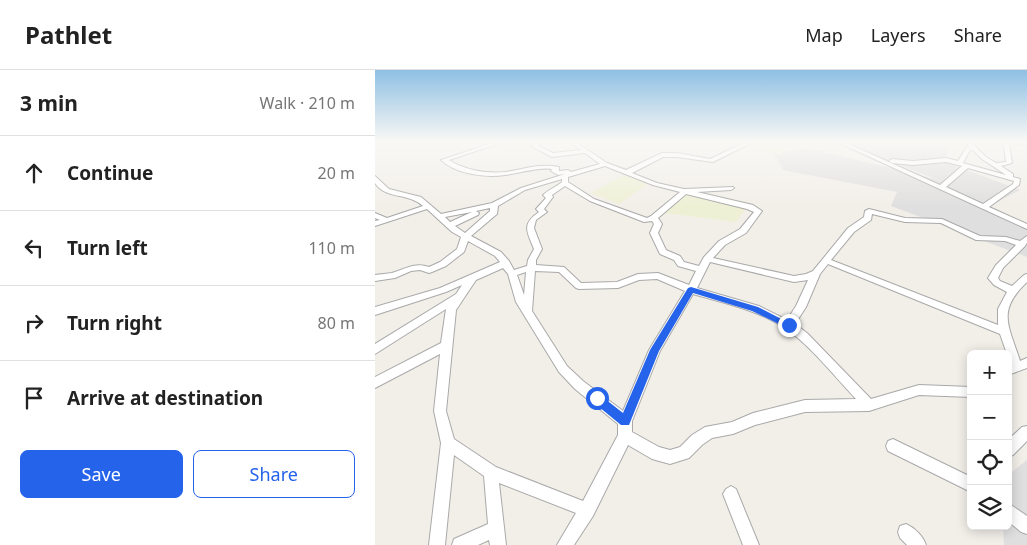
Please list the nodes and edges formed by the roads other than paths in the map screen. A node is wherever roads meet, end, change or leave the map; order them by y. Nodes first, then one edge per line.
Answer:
1 (449, 163) edge
2 (646, 163) edge
3 (890, 163) edge
4 (959, 163) edge
5 (993, 163) edge
6 (1008, 163) edge
7 (605, 164) joint
8 (963, 164) junction
9 (996, 165) junction
10 (592, 169) junction
11 (626, 173) junction
12 (375, 178) edge
13 (565, 180) junction
14 (1018, 180) junction
15 (378, 187) edge
16 (731, 188) dead end
17 (941, 188) junction
18 (685, 191) junction
19 (492, 205) junction
20 (429, 206) junction
21 (983, 207) junction
22 (375, 216) edge
23 (441, 216) junction
24 (654, 218) junction
25 (386, 220) junction
26 (375, 224) edge
27 (450, 225) junction
28 (1027, 227) edge
29 (465, 236) junction
30 (1025, 241) edge
31 (827, 261) junction
32 (506, 263) junction
33 (704, 264) junction
34 (531, 268) junction
35 (816, 273) junction
36 (512, 274) junction
37 (1027, 277) edge
38 (375, 278) edge
39 (473, 278) junction
40 (691, 290) junction
41 (1012, 290) junction
42 (459, 296) junction
43 (527, 310) junction
44 (375, 311) edge
45 (789, 325) junction
46 (1003, 331) junction
47 (446, 345) junction
48 (375, 350) edge
49 (1017, 366) edge
50 (375, 383) edge
51 (967, 392) edge
52 (869, 405) junction
53 (625, 421) junction
54 (1027, 432) edge
55 (625, 436) junction
56 (448, 443) junction
57 (893, 446) dead end
58 (1012, 446) edge
59 (491, 472) junction
60 (967, 483) edge
61 (731, 494) dead end
62 (587, 510) junction
63 (1012, 514) edge
64 (1027, 526) edge
65 (497, 528) junction
66 (906, 532) dead end
67 (437, 545) edge
68 (460, 545) edge
69 (498, 545) edge
70 (565, 545) edge
71 (751, 545) edge
72 (918, 545) edge

1 - 10 street
2 - 11 street
3 - 17 street
4 - 8 street
5 - 9 street
6 - 9 street
7 - 10 street
7 - 11 street
8 - 14 street
8 - 17 street
9 - 14 street
10 - 13 street
11 - 18 street
12 - 15 street
13 - 19 street
13 - 24 street
13 - 34 street
14 - 21 street
15 - 20 street
16 - 18 street
17 - 21 street
18 - 24 street
18 - 33 street
19 - 23 street
19 - 27 street
19 - 29 street
20 - 23 street
20 - 25 street
21 - 28 street
22 - 25 street
23 - 27 street
24 - 33 street
25 - 26 street
27 - 29 street
29 - 32 street
29 - 38 street
30 - 31 street
30 - 41 street
31 - 35 street
31 - 46 street
32 - 36 street
32 - 39 street
33 - 35 street
33 - 40 street
34 - 36 street
34 - 40 street
34 - 43 street
35 - 45 street
36 - 43 street
37 - 41 street
39 - 42 street
39 - 44 street
40 - 45 street
40 - 53 street
41 - 46 street
42 - 47 street
42 - 48 street
43 - 53 street
45 - 52 street
46 - 49 street
47 - 50 street
47 - 56 street
51 - 52 street
52 - 55 street
53 - 55 street
54 - 58 street
55 - 62 street
56 - 59 street
56 - 67 street
57 - 60 street
59 - 62 street
59 - 65 street
61 - 71 street
62 - 70 street
63 - 64 street
65 - 68 street
65 - 69 street
66 - 72 street

